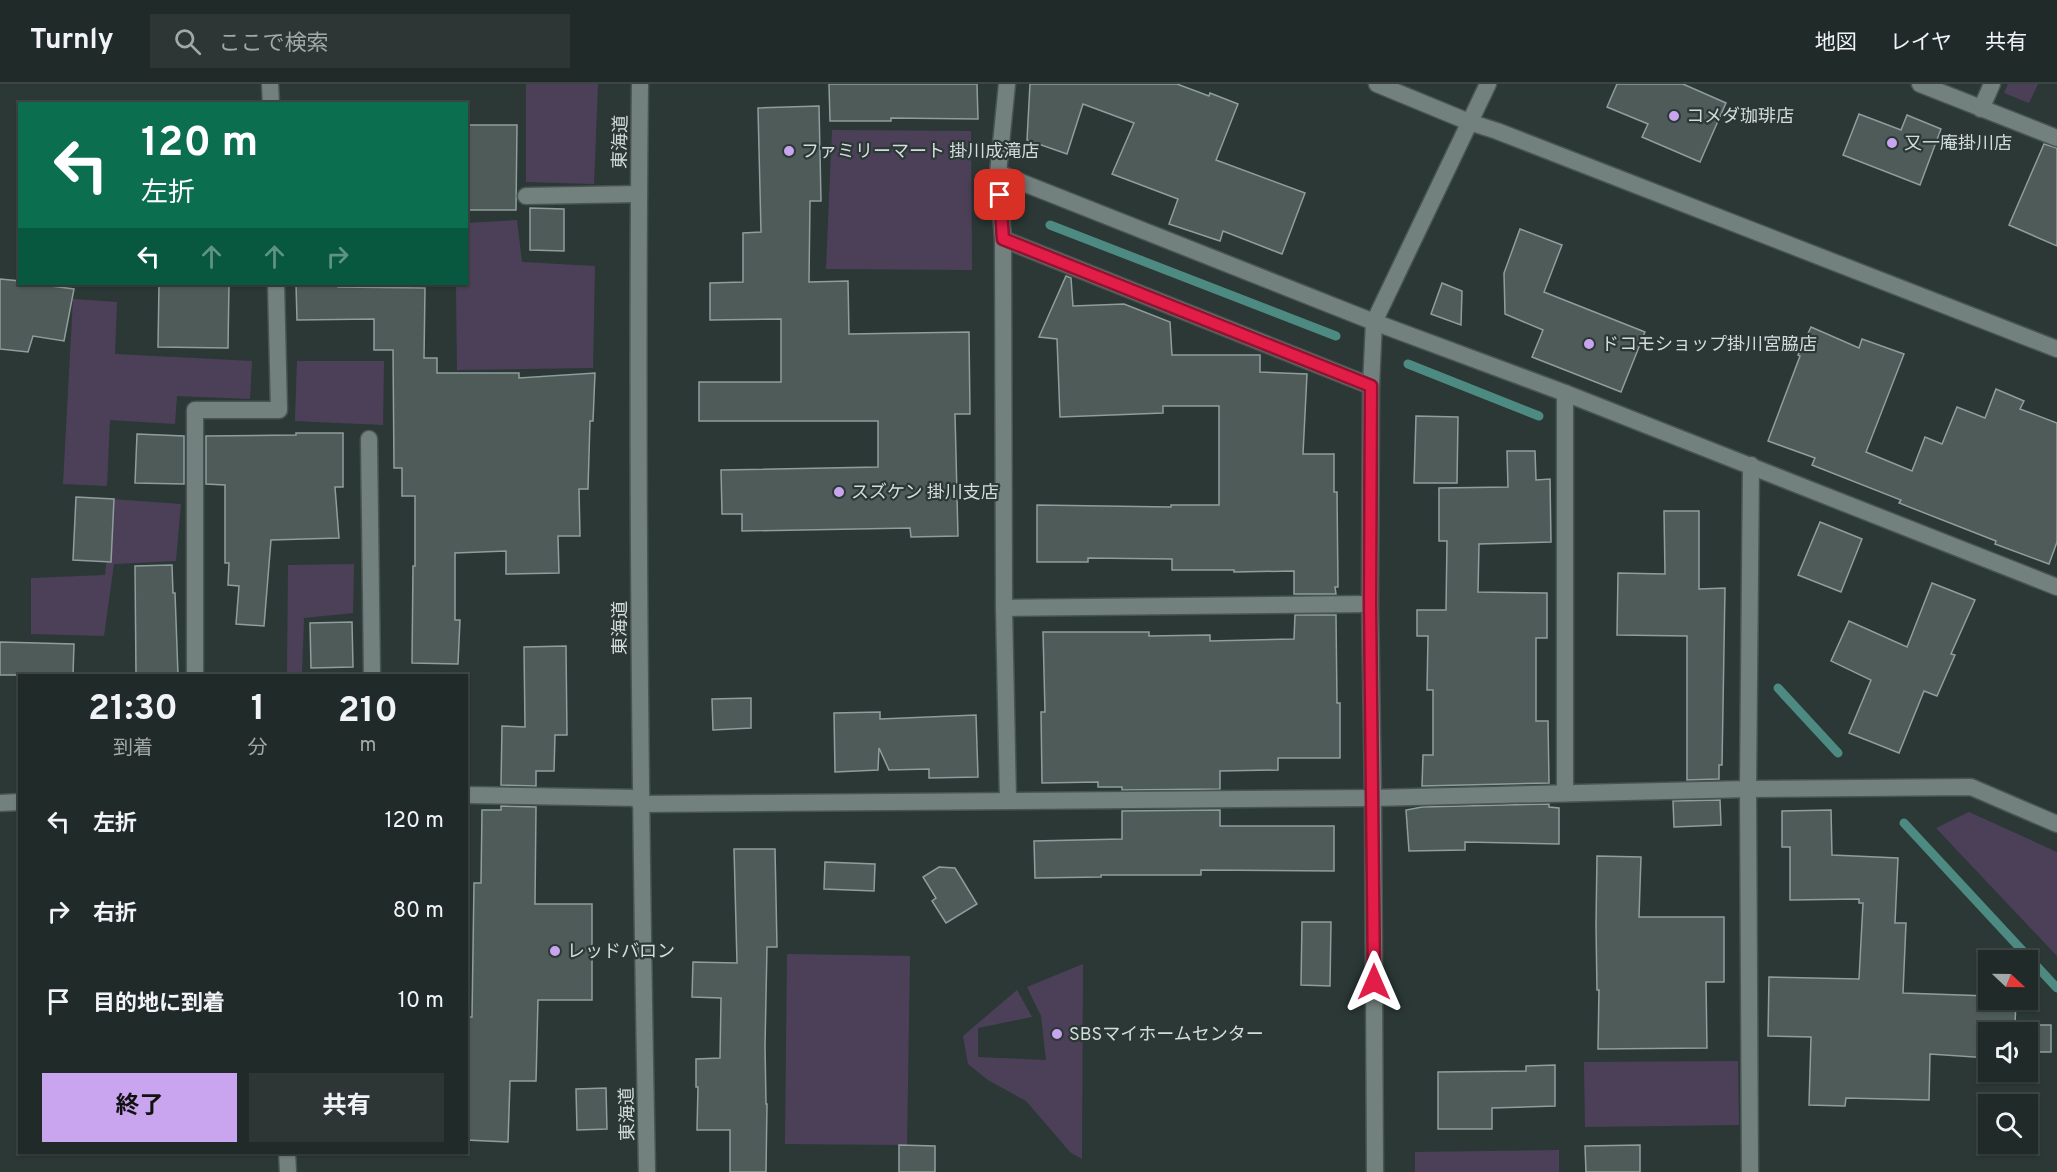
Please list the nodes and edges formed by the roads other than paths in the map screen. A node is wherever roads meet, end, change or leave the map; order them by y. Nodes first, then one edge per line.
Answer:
1 (270, 84) edge
2 (640, 84) edge
3 (1007, 84) edge
4 (1377, 84) edge
5 (1488, 84) edge
6 (1920, 84) edge
7 (1992, 84) edge
8 (270, 102) edge
9 (1981, 109) junction
10 (1469, 122) junction
11 (2057, 138) edge
12 (999, 173) junction
13 (639, 194) junction
14 (526, 196) dead end
15 (1003, 239) junction
16 (276, 285) edge
17 (1374, 322) junction
18 (2057, 349) edge
19 (1371, 386) junction
20 (1565, 393) junction
21 (369, 439) dead end
22 (1750, 465) junction
23 (2057, 586) edge
24 (1370, 604) junction
25 (1004, 608) junction
26 (195, 674) edge
27 (372, 674) edge
28 (1748, 789) junction
29 (1565, 793) junction
30 (468, 795) edge
31 (1373, 798) junction
32 (1008, 800) junction
33 (640, 801) junction
34 (18, 802) edge
35 (0, 803) edge
36 (2057, 824) edge
37 (287, 1154) edge
38 (288, 1172) edge
39 (647, 1172) edge
40 (1375, 1172) edge
41 (1750, 1172) edge

1 - 8 street
2 - 13 street, 東海道
3 - 12 street
4 - 10 street
5 - 10 street
6 - 9 street
7 - 9 street
9 - 11 street
10 - 17 street
10 - 18 street
12 - 15 street
12 - 17 street
13 - 14 street
13 - 33 street, 東海道
15 - 19 street
15 - 25 street
16 - 26 street
17 - 19 street
17 - 20 street
19 - 24 street
20 - 22 street
20 - 29 street
21 - 27 street
22 - 23 street
22 - 28 street
24 - 25 street
24 - 31 street
25 - 32 street
28 - 29 street
28 - 36 street
28 - 41 street
29 - 31 street
30 - 33 street
31 - 32 street
31 - 40 street
32 - 33 street
33 - 39 street, 東海道
34 - 35 street
37 - 38 street

